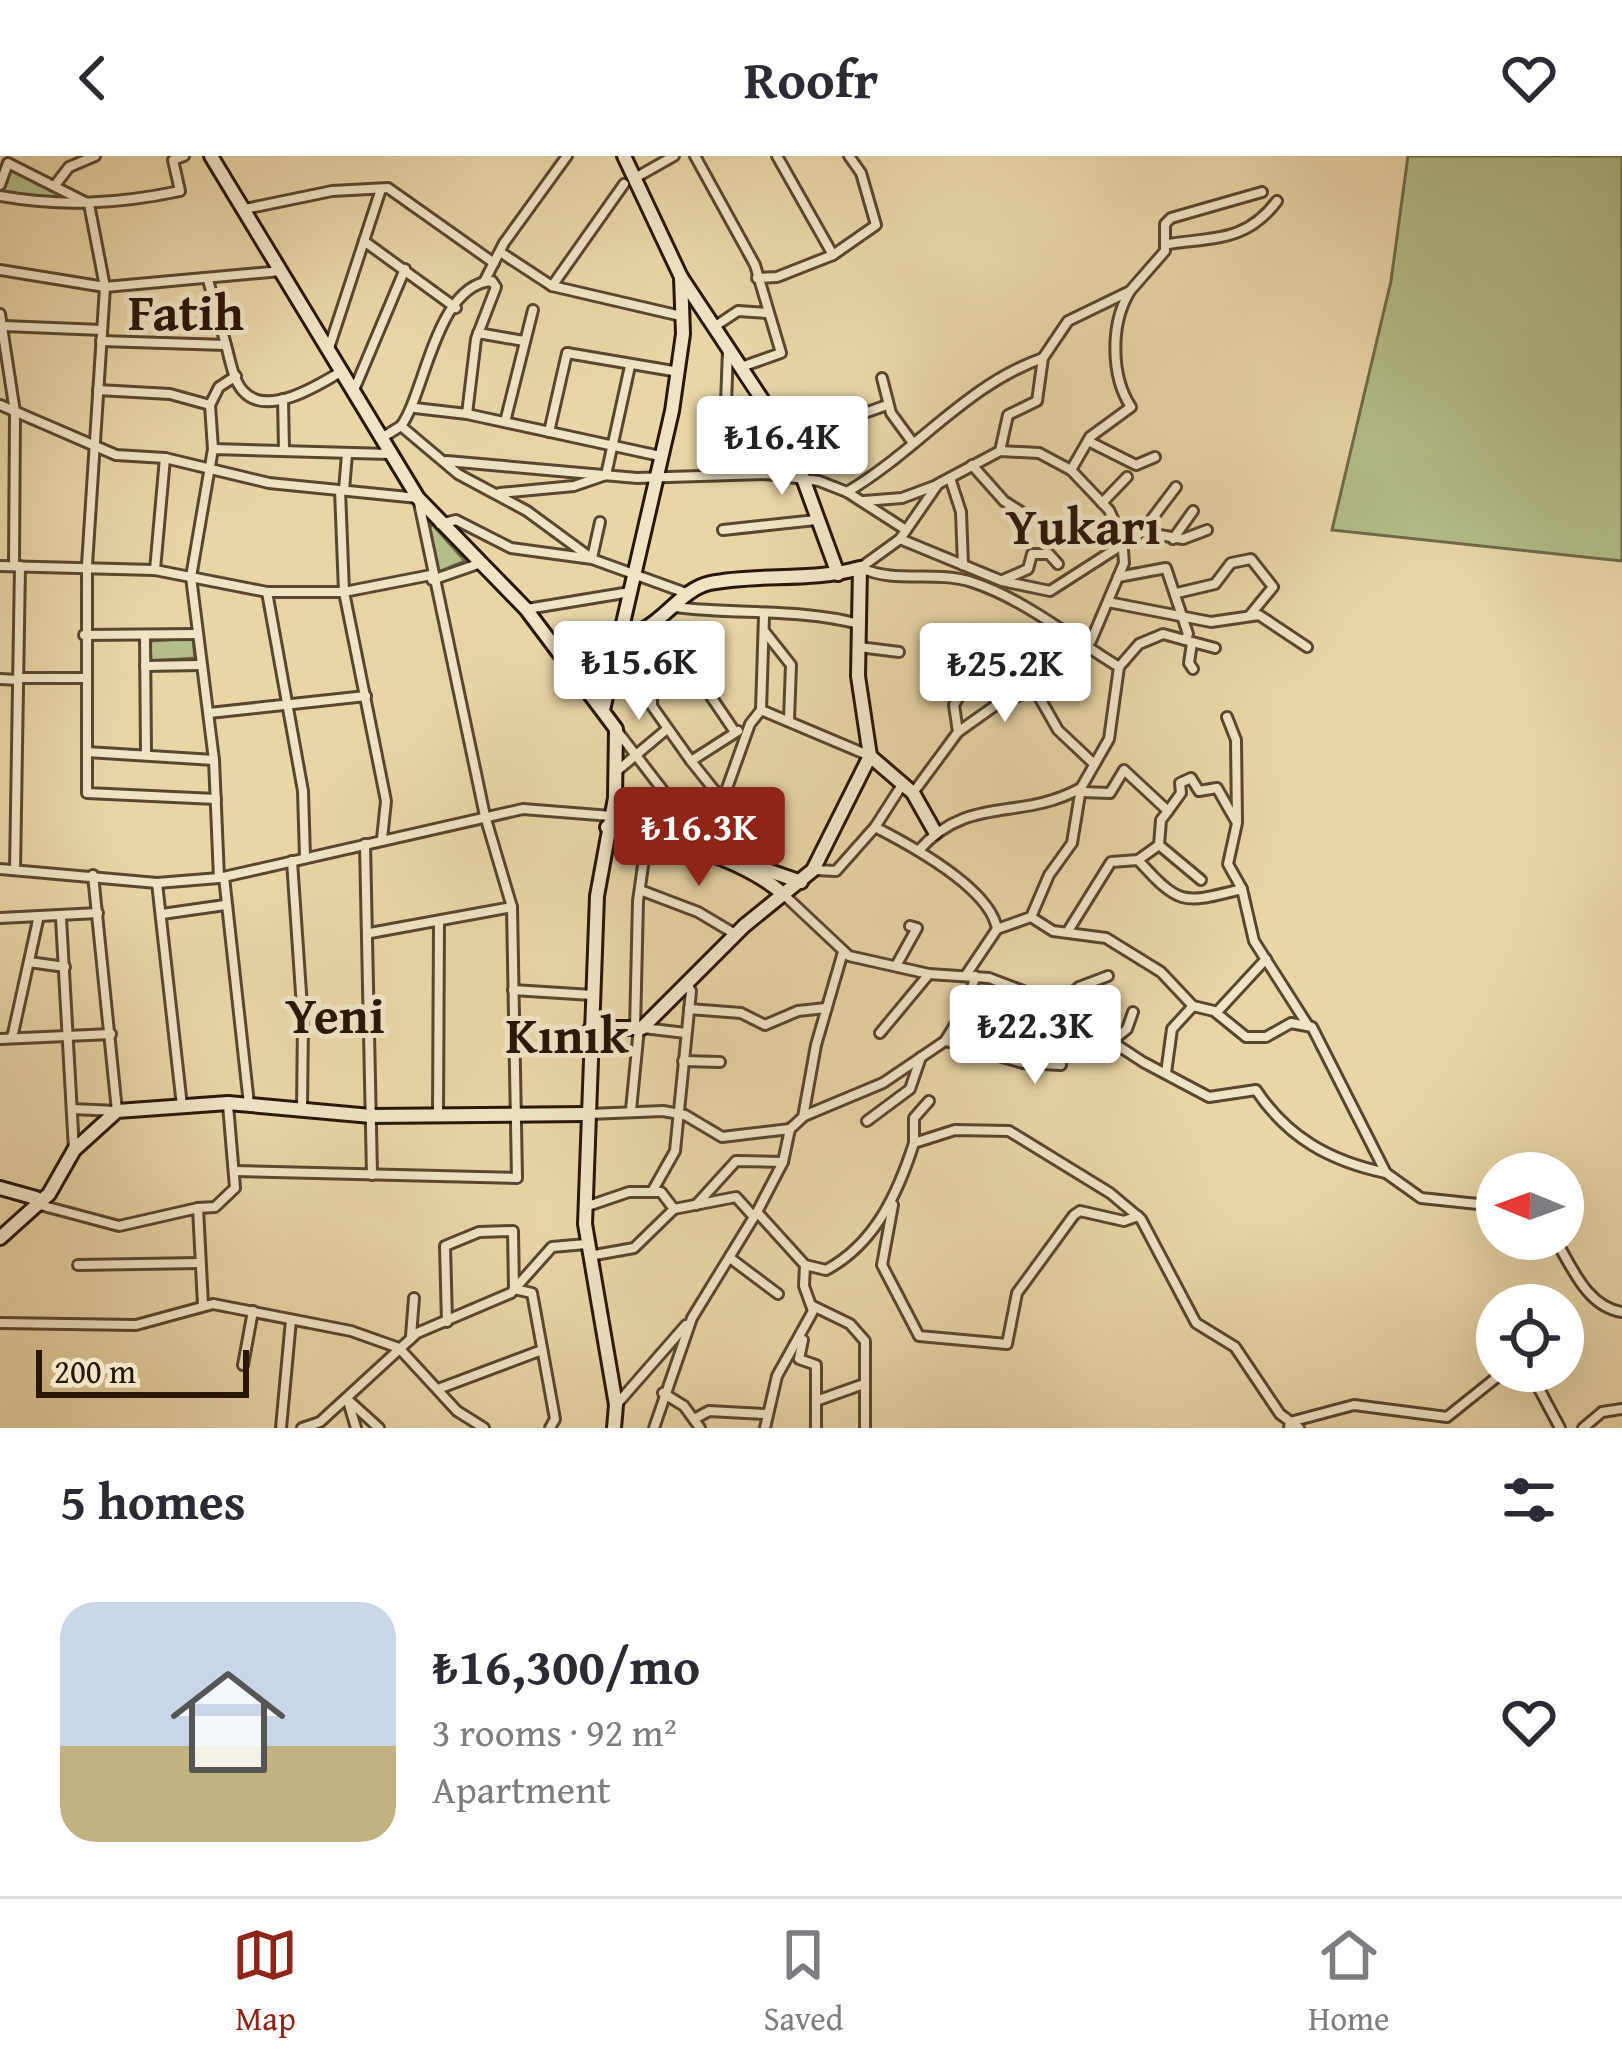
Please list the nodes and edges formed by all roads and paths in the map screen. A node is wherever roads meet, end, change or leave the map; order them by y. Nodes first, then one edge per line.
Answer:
1 (95, 156) edge
2 (184, 156) edge
3 (211, 156) edge
4 (567, 156) edge
5 (624, 156) edge
6 (674, 156) edge
7 (695, 156) edge
8 (777, 156) edge
9 (849, 156) edge
10 (171, 158) edge
11 (630, 181) junction
12 (56, 184) junction
13 (0, 185) edge
14 (381, 189) junction
15 (1262, 193) dead end
16 (0, 196) edge
17 (1277, 201) dead end
18 (89, 204) junction
19 (245, 209) junction
20 (364, 241) junction
21 (1169, 244) junction
22 (500, 252) junction
23 (832, 255) junction
24 (494, 263) junction
25 (405, 269) junction
26 (0, 270) edge
27 (281, 271) junction
28 (681, 277) junction
29 (758, 278) junction
30 (208, 280) junction
31 (485, 280) junction
32 (552, 286) junction
33 (105, 287) junction
34 (1130, 291) junction
35 (456, 308) junction
36 (533, 310) dead end
37 (767, 313) junction
38 (0, 314) edge
39 (681, 316) junction
40 (4, 326) junction
41 (711, 328) junction
42 (102, 330) junction
43 (478, 333) junction
44 (101, 341) junction
45 (524, 341) junction
46 (226, 345) junction
47 (328, 350) junction
48 (728, 350) junction
49 (1043, 358) junction
50 (630, 365) junction
51 (744, 366) junction
52 (342, 371) junction
53 (679, 372) junction
54 (236, 376) junction
55 (882, 378) dead end
56 (98, 390) junction
57 (353, 392) junction
58 (283, 399) junction
59 (0, 405) edge
60 (210, 405) junction
61 (887, 405) junction
62 (414, 408) junction
63 (16, 412) junction
64 (467, 414) junction
65 (505, 422) junction
66 (401, 425) junction
67 (549, 432) junction
68 (380, 439) junction
69 (789, 440) junction
70 (1088, 441) junction
71 (913, 443) junction
72 (612, 445) junction
73 (96, 446) junction
74 (213, 449) junction
75 (284, 450) junction
76 (1000, 451) junction
77 (347, 454) junction
78 (391, 454) junction
79 (660, 456) junction
80 (724, 456) dead end
81 (165, 458) junction
82 (1155, 458) dead end
83 (447, 461) junction
84 (972, 465) junction
85 (208, 468) junction
86 (1071, 470) junction
87 (606, 476) junction
88 (1127, 477) dead end
89 (654, 478) junction
90 (950, 478) junction
91 (806, 480) junction
92 (938, 484) junction
93 (1176, 487) dead end
94 (342, 490) junction
95 (848, 492) junction
96 (498, 494) junction
97 (418, 498) junction
98 (862, 501) junction
99 (1102, 503) junction
100 (1193, 511) dead end
101 (1029, 517) dead end
102 (818, 519) junction
103 (600, 523) dead end
104 (440, 524) junction
105 (723, 530) dead end
106 (1207, 530) dead end
107 (1142, 532) junction
108 (903, 535) junction
109 (1173, 539) junction
110 (1123, 548) junction
111 (592, 559) junction
112 (481, 563) junction
113 (1058, 564) dead end
114 (87, 565) junction
115 (962, 565) junction
116 (0, 566) edge
117 (17, 566) junction
118 (860, 568) junction
119 (975, 569) junction
120 (155, 570) junction
121 (838, 574) junction
122 (634, 575) junction
123 (191, 577) junction
124 (1118, 577) junction
125 (432, 578) junction
126 (970, 581) junction
127 (1002, 581) junction
128 (267, 592) junction
129 (344, 592) junction
130 (632, 592) junction
131 (688, 593) junction
132 (1177, 593) junction
133 (1108, 602) junction
134 (673, 607) junction
135 (526, 609) junction
136 (1250, 615) junction
137 (764, 616) junction
138 (1182, 617) junction
139 (859, 624) junction
140 (640, 631) junction
141 (765, 632) junction
142 (197, 634) junction
143 (84, 635) junction
144 (145, 635) junction
145 (623, 635) junction
146 (1189, 641) junction
147 (1086, 645) junction
148 (858, 647) junction
149 (1307, 647) dead end
150 (1215, 648) dead end
151 (899, 652) dead end
152 (975, 658) dead end
153 (201, 664) junction
154 (145, 666) junction
155 (1119, 667) junction
156 (1193, 669) dead end
157 (672, 672) junction
158 (86, 678) junction
159 (18, 679) junction
160 (0, 680) edge
161 (1034, 688) junction
162 (366, 696) junction
163 (287, 705) junction
164 (603, 710) junction
165 (761, 710) junction
166 (209, 713) junction
167 (1227, 717) dead end
168 (789, 720) junction
169 (750, 724) junction
170 (616, 729) junction
171 (667, 729) junction
172 (735, 732) junction
173 (958, 732) junction
174 (637, 751) junction
175 (86, 752) junction
176 (146, 754) junction
177 (870, 756) junction
178 (214, 760) junction
179 (691, 760) junction
180 (1093, 763) junction
181 (617, 771) junction
182 (908, 789) junction
183 (1081, 790) junction
184 (216, 800) junction
185 (722, 802) junction
186 (1168, 811) junction
187 (484, 816) junction
188 (609, 821) junction
189 (1237, 823) junction
190 (875, 827) junction
191 (934, 832) junction
192 (648, 835) junction
193 (382, 839) junction
194 (365, 844) junction
195 (1159, 845) junction
196 (919, 850) junction
197 (713, 856) junction
198 (305, 857) junction
199 (1138, 860) junction
200 (292, 861) junction
201 (0, 869) edge
202 (15, 870) junction
203 (813, 870) junction
204 (93, 875) junction
205 (222, 877) junction
206 (1201, 880) dead end
207 (801, 882) junction
208 (157, 883) junction
209 (1242, 889) junction
210 (640, 890) junction
211 (782, 893) junction
212 (226, 905) junction
213 (512, 907) junction
214 (98, 913) junction
215 (162, 914) junction
216 (1030, 917) junction
217 (0, 918) edge
218 (61, 918) junction
219 (38, 920) junction
220 (439, 922) junction
221 (910, 926) dead end
222 (998, 929) junction
223 (1068, 931) junction
224 (370, 934) junction
225 (735, 934) junction
226 (843, 952) junction
227 (1266, 959) junction
228 (29, 962) junction
229 (897, 964) junction
230 (65, 967) junction
231 (929, 974) junction
232 (970, 976) junction
233 (1108, 976) dead end
234 (685, 981) junction
235 (513, 990) junction
236 (592, 994) junction
237 (1058, 1006) junction
238 (1193, 1006) junction
239 (826, 1008) junction
240 (688, 1009) junction
241 (1133, 1012) dead end
242 (1217, 1012) junction
243 (1076, 1016) junction
244 (1307, 1025) junction
245 (591, 1028) junction
246 (638, 1028) junction
247 (686, 1033) junction
248 (880, 1033) dead end
249 (111, 1034) junction
250 (71, 1037) junction
251 (13, 1038) junction
252 (0, 1039) edge
253 (945, 1041) junction
254 (1112, 1042) junction
255 (922, 1054) junction
256 (682, 1061) junction
257 (720, 1062) dead end
258 (1166, 1073) junction
259 (929, 1101) dead end
260 (228, 1103) junction
261 (249, 1104) junction
262 (182, 1106) junction
263 (302, 1108) junction
264 (72, 1109) junction
265 (632, 1110) junction
266 (117, 1111) junction
267 (585, 1114) junction
268 (677, 1114) junction
269 (438, 1115) junction
270 (371, 1116) junction
271 (515, 1116) junction
272 (803, 1117) junction
273 (867, 1121) dead end
274 (790, 1129) junction
275 (914, 1143) junction
276 (74, 1150) junction
277 (782, 1162) junction
278 (234, 1171) junction
279 (1386, 1173) junction
280 (372, 1174) junction
281 (0, 1188) edge
282 (653, 1190) junction
283 (894, 1202) junction
284 (38, 1204) junction
285 (1476, 1204) edge
286 (696, 1205) junction
287 (588, 1206) junction
288 (198, 1208) junction
289 (674, 1209) junction
290 (756, 1215) junction
291 (1138, 1216) junction
292 (0, 1238) edge
293 (587, 1250) junction
294 (730, 1258) junction
295 (1568, 1260) edge
296 (200, 1263) junction
297 (78, 1264) dead end
298 (805, 1265) junction
299 (514, 1289) junction
300 (778, 1294) dead end
301 (414, 1298) dead end
302 (203, 1305) junction
303 (813, 1306) junction
304 (253, 1312) junction
305 (1622, 1312) edge
306 (692, 1318) junction
307 (291, 1319) junction
308 (447, 1322) junction
309 (0, 1323) edge
310 (411, 1338) junction
311 (802, 1339) junction
312 (399, 1348) junction
313 (542, 1351) junction
314 (243, 1365) dead end
315 (861, 1385) junction
316 (438, 1389) junction
317 (662, 1393) junction
318 (347, 1399) junction
319 (816, 1401) junction
320 (616, 1405) junction
321 (1622, 1408) edge
322 (766, 1414) junction
323 (698, 1423) edge
324 (1292, 1426) edge
325 (280, 1428) edge
326 (302, 1428) edge
327 (356, 1428) edge
328 (380, 1428) edge
329 (484, 1428) edge
330 (550, 1428) edge
331 (614, 1428) edge
332 (654, 1428) edge
333 (765, 1428) edge
334 (816, 1428) edge
335 (865, 1428) edge
336 (1560, 1428) edge
337 (1583, 1428) edge

1 - 12 street
2 - 10 street
3 - 19 street
4 - 22 street
5 - 11 street
6 - 11 street
7 - 29 street
8 - 23 street
9 - 23 street
10 - 18 street
11 - 28 street
11 - 32 street
12 - 13 street
12 - 18 street
14 - 19 street
14 - 20 street
14 - 24 street
15 - 21 street
16 - 18 street
17 - 21 street
18 - 33 street
19 - 27 street
20 - 25 street
20 - 47 street
21 - 34 street
22 - 24 street
22 - 32 street
23 - 29 street
24 - 31 street
25 - 35 street
25 - 57 street
26 - 33 street
27 - 30 street
27 - 47 street
28 - 39 street
28 - 41 street
29 - 37 street
30 - 33 street
30 - 46 street
31 - 35 street
31 - 43 street
32 - 39 street
33 - 42 street
34 - 49 street
34 - 70 street
35 - 62 street
36 - 45 street
37 - 41 street
37 - 51 street
38 - 40 street
39 - 53 street
40 - 42 street
40 - 63 street
41 - 48 street
42 - 44 street
43 - 45 street
43 - 64 street
44 - 46 street
44 - 56 street
45 - 65 street
46 - 54 street
47 - 52 street
48 - 51 street
48 - 80 street
49 - 71 street
49 - 76 street
50 - 53 street
50 - 67 street
50 - 72 street
51 - 69 street
52 - 57 street
52 - 58 street
53 - 79 street
54 - 58 street
54 - 60 street
55 - 61 street
56 - 60 street
56 - 73 street
57 - 68 street
58 - 75 street
59 - 63 street
60 - 74 street
61 - 69 street
61 - 71 street
62 - 64 street
62 - 66 street
63 - 73 street
63 - 117 street
64 - 65 street
65 - 67 street
66 - 68 street
66 - 83 street
67 - 72 street
68 - 78 street
69 - 91 street
70 - 82 street
70 - 86 street
71 - 95 street
72 - 79 street
72 - 87 street
73 - 81 street
73 - 114 street
74 - 75 street
74 - 85 street
75 - 77 street
76 - 84 street
76 - 86 street
77 - 78 street
77 - 94 street
78 - 97 street
79 - 89 street
81 - 85 street
81 - 120 street
83 - 87 street
83 - 96 street
84 - 90 street
84 - 101 street
85 - 94 street
85 - 123 street
86 - 99 street
87 - 89 street
87 - 96 street
88 - 99 street
89 - 91 street
89 - 122 street
90 - 92 street
90 - 115 street
91 - 95 street
91 - 102 street
92 - 98 street
92 - 108 street
93 - 107 street
94 - 97 street
94 - 129 street
95 - 98 street
96 - 111 street
97 - 104 street
97 - 125 street
98 - 108 street
99 - 110 street
100 - 109 street
102 - 105 street
102 - 121 street
103 - 111 street
104 - 111 street
104 - 112 street
106 - 109 street
107 - 109 street
107 - 110 street
108 - 115 street
108 - 118 street
110 - 124 street
110 - 127 street
111 - 122 street
112 - 125 street
112 - 135 street
113 - 127 street
114 - 117 street
114 - 120 street
114 - 143 street
115 - 119 street
116 - 117 street
117 - 159 street
118 - 121 street
118 - 126 street
118 - 139 street
119 - 126 street
119 - 127 street
120 - 123 street
121 - 131 street
122 - 130 street
122 - 131 street
123 - 128 street
123 - 142 street
124 - 132 street
124 - 133 street
125 - 129 street
125 - 187 street
126 - 147 street
128 - 129 street
128 - 163 street
129 - 162 street
130 - 135 street
130 - 145 street
131 - 134 street
132 - 136 street
132 - 138 street
133 - 138 street
133 - 147 street
134 - 137 street
134 - 140 street
135 - 164 street
136 - 138 street
136 - 149 street
137 - 139 street
137 - 141 street
138 - 146 street
139 - 148 street
140 - 145 street
140 - 157 street
141 - 165 street
141 - 168 street
142 - 144 street
142 - 153 street
143 - 144 street
143 - 158 street
144 - 154 street
145 - 164 street
146 - 150 street
146 - 155 street
146 - 156 street
147 - 155 street
147 - 161 street
148 - 151 street
148 - 177 street
152 - 173 street
153 - 154 street
153 - 166 street
154 - 176 street
155 - 180 street
157 - 171 street
157 - 172 street
158 - 159 street
158 - 175 street
159 - 160 street
159 - 202 street
161 - 173 street
161 - 180 street
162 - 163 street
162 - 193 street
163 - 166 street
163 - 198 street
164 - 170 street
165 - 168 street
165 - 169 street
166 - 178 street
167 - 189 street
168 - 177 street
169 - 172 street
169 - 185 street
170 - 174 street
170 - 181 street
171 - 174 street
171 - 179 street
172 - 179 street
173 - 182 street
174 - 181 street
174 - 197 street
175 - 176 street
175 - 184 street
176 - 178 street
177 - 182 street
177 - 203 street
178 - 184 street
179 - 185 street
180 - 183 street
181 - 188 street
182 - 190 street
182 - 191 street
183 - 186 street
183 - 191 street
183 - 216 street
184 - 205 street
185 - 197 street
186 - 189 street
186 - 195 street
187 - 188 street
187 - 193 street
187 - 213 street
188 - 192 street
188 - 236 street
189 - 209 street
190 - 196 street
190 - 203 street
191 - 196 street
192 - 197 street
192 - 210 street
193 - 194 street
194 - 198 street
194 - 224 street
195 - 199 street
195 - 206 street
196 - 222 street
197 - 207 street
197 - 211 street
198 - 200 street
199 - 209 street
199 - 223 street
200 - 205 street
200 - 263 street
201 - 202 street
202 - 204 street
203 - 207 street
204 - 208 street
204 - 214 street
205 - 208 street
205 - 212 street
207 - 211 street
208 - 215 street
209 - 227 street
210 - 225 street
210 - 246 street
211 - 225 street
211 - 226 street
212 - 215 street
212 - 261 street
213 - 220 street
213 - 235 street
214 - 218 street
214 - 249 street
215 - 262 street
216 - 222 street
216 - 223 street
217 - 219 street
218 - 219 street
218 - 230 street
219 - 228 street
220 - 224 street
220 - 269 street
221 - 229 street
222 - 232 street
223 - 238 street
224 - 270 street
225 - 234 street
226 - 229 street
226 - 239 street
227 - 242 street
227 - 244 street
228 - 230 street
228 - 251 street
229 - 231 street
230 - 250 street
231 - 232 street
231 - 248 street
232 - 237 street
232 - 253 street
233 - 237 street
234 - 240 street
234 - 246 street
235 - 236 street
235 - 271 street
236 - 245 street
237 - 243 street
238 - 242 street
238 - 258 street
239 - 240 street
239 - 272 street
240 - 247 street
241 - 254 street
242 - 244 street
243 - 253 street
243 - 254 street
244 - 279 street
245 - 246 street
245 - 267 street
246 - 247 street
246 - 265 street
247 - 256 street
249 - 250 street
249 - 266 street
250 - 251 street
250 - 264 street
251 - 252 street
253 - 255 street
254 - 258 street
255 - 272 street
255 - 273 street
256 - 257 street
256 - 268 street
258 - 279 street
259 - 275 street
260 - 261 street
260 - 262 street
260 - 278 street
261 - 263 street
262 - 266 street
263 - 270 street
264 - 266 street
264 - 276 street
265 - 267 street
265 - 268 street
266 - 276 street
267 - 271 street
267 - 287 street
268 - 274 street
268 - 282 street
269 - 270 street
269 - 271 street
270 - 280 street
271 - 280 street
272 - 274 street
274 - 277 street
275 - 283 street
275 - 291 street
276 - 284 street
277 - 286 street
277 - 290 street
278 - 280 street
278 - 288 street
279 - 285 street
281 - 284 street
282 - 287 street
282 - 289 street
283 - 291 street
283 - 298 street
284 - 288 street
284 - 292 street
286 - 289 street
286 - 290 street
287 - 293 street
288 - 296 street
289 - 293 street
290 - 294 street
290 - 298 street
291 - 324 street
293 - 299 street
293 - 320 street
294 - 300 street
294 - 306 street
295 - 305 street
296 - 297 street
296 - 302 street
298 - 303 street
299 - 308 street
299 - 308 street
299 - 313 street
301 - 310 street
302 - 304 street
302 - 309 street
303 - 311 street
303 - 315 street
304 - 307 street
304 - 314 street
306 - 317 street
306 - 320 street
307 - 312 street
307 - 325 street
308 - 310 street
310 - 312 street
311 - 319 street
311 - 322 street
312 - 316 street
312 - 318 street
313 - 316 street
313 - 330 street
315 - 319 street
315 - 335 street
316 - 329 street
317 - 323 street
317 - 332 street
318 - 326 street
318 - 327 street
318 - 328 street
319 - 334 street
320 - 331 street
321 - 337 street
322 - 323 street
322 - 333 street
324 - 336 street

